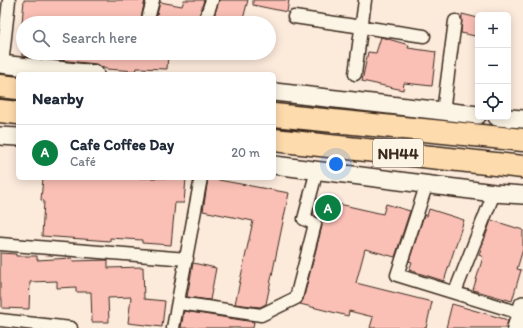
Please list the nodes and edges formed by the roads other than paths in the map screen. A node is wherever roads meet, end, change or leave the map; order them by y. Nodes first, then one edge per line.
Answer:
1 (9, 0) edge
2 (152, 0) edge
3 (212, 0) edge
4 (365, 0) edge
5 (149, 16) edge
6 (206, 16) edge
7 (294, 17) dead end
8 (455, 21) dead end
9 (361, 27) junction
10 (424, 36) dead end
11 (1, 64) edge
12 (76, 72) edge
13 (355, 74) dead end
14 (0, 86) edge
15 (16, 88) edge
16 (276, 92) edge
17 (0, 111) edge
18 (443, 112) junction
19 (16, 113) edge
20 (276, 115) edge
21 (475, 115) edge
22 (511, 119) edge
23 (523, 120) edge
24 (0, 136) edge
25 (16, 137) edge
26 (276, 140) edge
27 (523, 140) edge
28 (276, 165) edge
29 (523, 166) edge
30 (317, 170) junction
31 (201, 180) edge
32 (427, 183) junction
33 (494, 193) junction
34 (523, 195) edge
35 (0, 244) edge
36 (187, 259) junction
37 (455, 292) junction
38 (179, 303) junction
39 (520, 315) edge
40 (0, 320) edge
41 (71, 328) edge
42 (173, 328) edge

1 - 11 street
2 - 5 street
3 - 6 street
4 - 9 street
7 - 9 street
8 - 18 street
9 - 10 street
9 - 13 street
11 - 12 street
14 - 15 highway
16 - 18 street
17 - 19 highway
18 - 21 street
20 - 27 highway, NH44
22 - 23 street
24 - 25 street
26 - 29 highway, NH44
28 - 30 street
30 - 32 street
30 - 38 street
31 - 36 street
32 - 33 street
32 - 37 street
33 - 34 street
33 - 37 street
35 - 36 street
36 - 38 street
37 - 39 street
38 - 42 street
40 - 41 street

